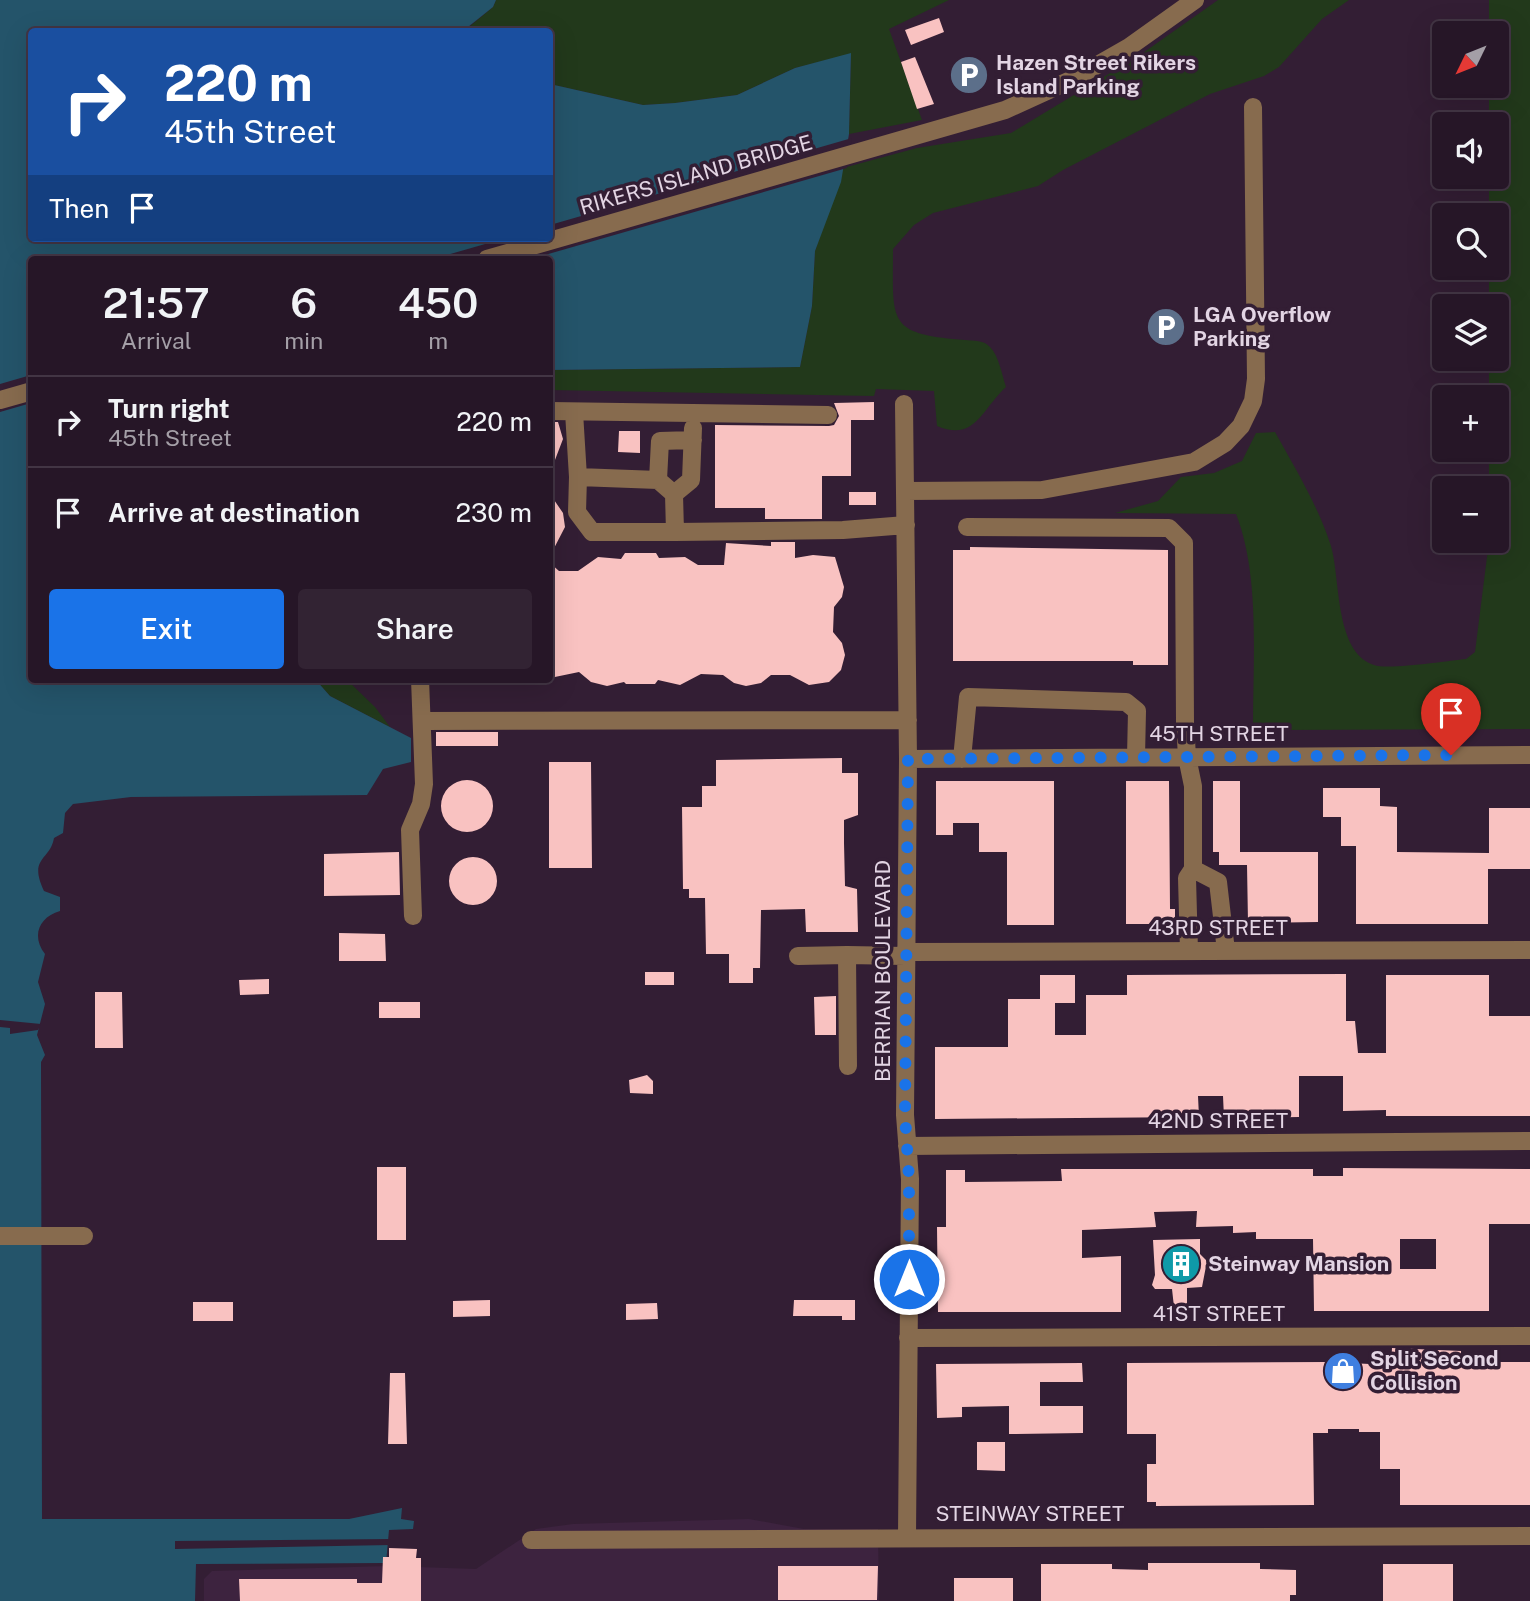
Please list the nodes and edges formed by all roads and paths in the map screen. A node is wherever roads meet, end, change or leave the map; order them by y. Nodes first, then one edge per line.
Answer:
1 (1195, 0) edge
2 (1253, 107) dead end
3 (553, 240) edge
4 (546, 242) edge
5 (497, 256) edge
6 (28, 392) edge
7 (0, 400) edge
8 (904, 404) dead end
9 (553, 411) edge
10 (574, 412) junction
11 (694, 415) junction
12 (828, 415) dead end
13 (692, 440) junction
14 (578, 477) junction
15 (657, 480) junction
16 (905, 491) junction
17 (674, 494) junction
18 (906, 525) junction
19 (967, 527) dead end
20 (675, 532) junction
21 (421, 683) edge
22 (908, 720) junction
23 (422, 721) junction
24 (1530, 755) edge
25 (1136, 757) junction
26 (1187, 757) junction
27 (908, 759) junction
28 (962, 759) junction
29 (1193, 869) junction
30 (413, 916) dead end
31 (1530, 950) edge
32 (1189, 951) junction
33 (1226, 951) junction
34 (905, 954) junction
35 (847, 955) junction
36 (798, 956) dead end
37 (848, 1066) dead end
38 (1530, 1141) edge
39 (907, 1146) junction
40 (0, 1236) edge
41 (84, 1236) dead end
42 (1530, 1336) edge
43 (908, 1338) junction
44 (1530, 1535) edge
45 (906, 1538) junction
46 (531, 1540) dead end

1 - 3 street, RIKERS ISLAND BRIDGE
2 - 16 street
4 - 5 street, RIKERS ISLAND BRIDGE
6 - 7 street
8 - 16 street, BERRIAN BOULEVARD
9 - 10 street
10 - 11 street
10 - 14 street
11 - 12 street
11 - 13 street
13 - 15 street
13 - 17 street
14 - 15 street
14 - 20 street
15 - 17 street
16 - 18 street, BERRIAN BOULEVARD
17 - 20 street
18 - 20 street
18 - 22 street, BERRIAN BOULEVARD
19 - 26 street
21 - 23 street
22 - 23 street
22 - 27 street, BERRIAN BOULEVARD
23 - 30 street
24 - 26 street, 45TH STREET
25 - 26 street, 45TH STREET
25 - 28 street, 45TH STREET
25 - 28 street
26 - 29 street
27 - 28 street, 45TH STREET
27 - 34 street, BERRIAN BOULEVARD
29 - 32 street
29 - 33 street
31 - 33 street, 43RD STREET
32 - 33 street, 43RD STREET
32 - 34 street, 43RD STREET
34 - 35 street, 43RD STREET
34 - 39 street, BERRIAN BOULEVARD
35 - 36 street, 43RD STREET
35 - 37 street
38 - 39 street, 42ND STREET
39 - 43 street, BERRIAN BOULEVARD
40 - 41 street
42 - 43 street, 41ST STREET
43 - 45 street, BERRIAN BOULEVARD
44 - 45 street, STEINWAY STREET
45 - 46 street, STEINWAY STREET

